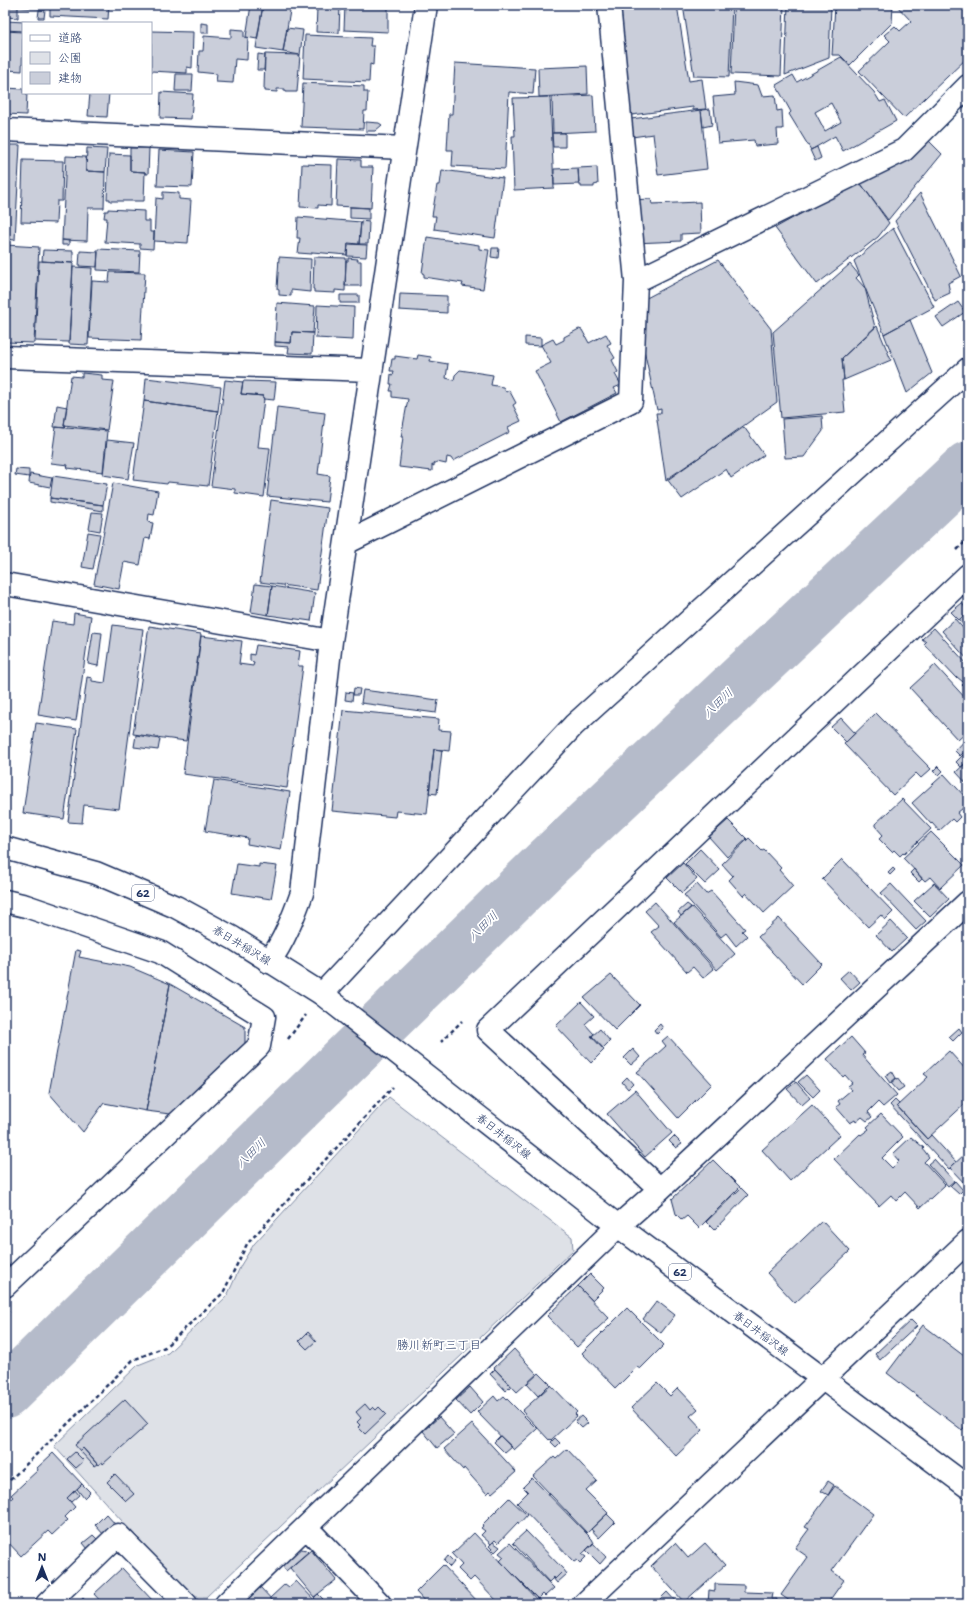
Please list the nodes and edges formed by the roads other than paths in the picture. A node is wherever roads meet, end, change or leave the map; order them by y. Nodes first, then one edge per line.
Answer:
1 (426, 5) edge
2 (609, 5) edge
3 (968, 86) edge
4 (5, 130) edge
5 (404, 148) junction
6 (636, 281) junction
7 (5, 357) edge
8 (968, 369) edge
9 (371, 370) junction
10 (346, 543) junction
11 (968, 576) edge
12 (5, 584) edge
13 (331, 641) junction
14 (5, 848) edge
15 (5, 901) edge
16 (968, 902) edge
17 (270, 962) junction
18 (322, 994) junction
19 (660, 1188) junction
20 (618, 1226) junction
21 (968, 1241) edge
22 (5, 1286) edge
23 (822, 1378) junction
24 (968, 1487) edge
25 (307, 1528) junction
26 (47, 1604) edge
27 (186, 1604) edge
28 (226, 1604) edge
29 (380, 1604) edge
30 (584, 1604) edge

1 - 5 street
2 - 6 street
3 - 6 street
4 - 5 street
5 - 9 street
6 - 10 street
7 - 9 street
8 - 18 street
9 - 10 street
10 - 13 street
11 - 19 street
12 - 13 street
13 - 17 street
14 - 17 street, 春日井稲沢線 / 62
15 - 22 street
16 - 19 street
17 - 18 street, 春日井稲沢線 / 62
18 - 20 street, 春日井稲沢線 / 62
19 - 20 street
20 - 23 street, 春日井稲沢線 / 62
20 - 25 street
21 - 23 street
23 - 24 street, 春日井稲沢線 / 62
23 - 30 street
25 - 28 street
25 - 29 street
26 - 27 street

